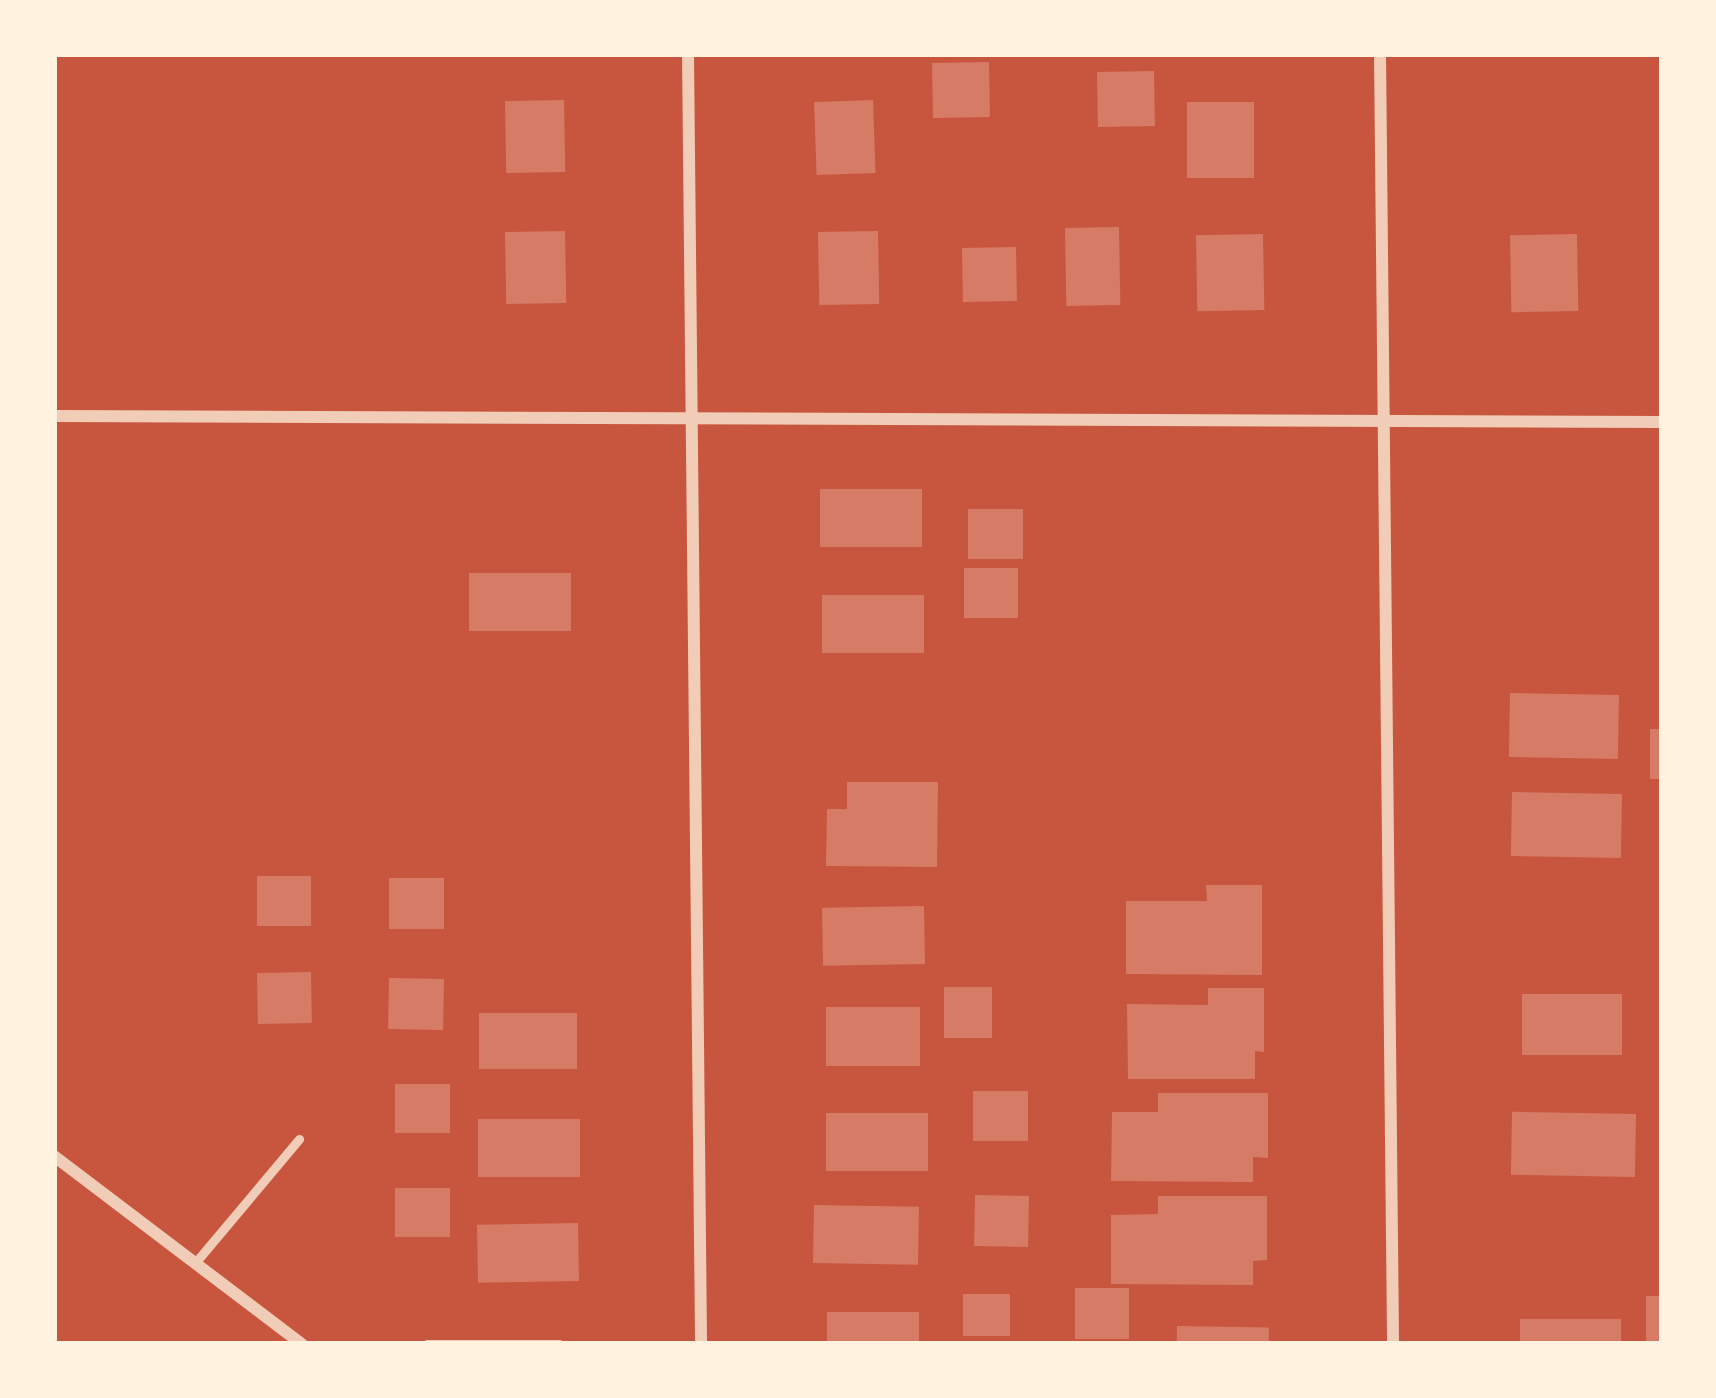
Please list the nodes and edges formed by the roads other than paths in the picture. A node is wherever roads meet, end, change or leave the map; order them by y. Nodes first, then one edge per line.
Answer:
1 (688, 54) edge
2 (1380, 54) edge
3 (54, 416) edge
4 (693, 418) junction
5 (1384, 421) junction
6 (1662, 422) edge
7 (299, 1139) dead end
8 (54, 1156) edge
9 (195, 1263) junction
10 (302, 1344) edge
11 (428, 1344) edge
12 (559, 1344) edge
13 (700, 1344) edge
14 (1393, 1344) edge

1 - 4 street
2 - 5 street
3 - 4 street
4 - 5 street
4 - 13 street
5 - 6 street
5 - 14 street
7 - 9 lane
8 - 9 street
9 - 10 street
11 - 12 lane

